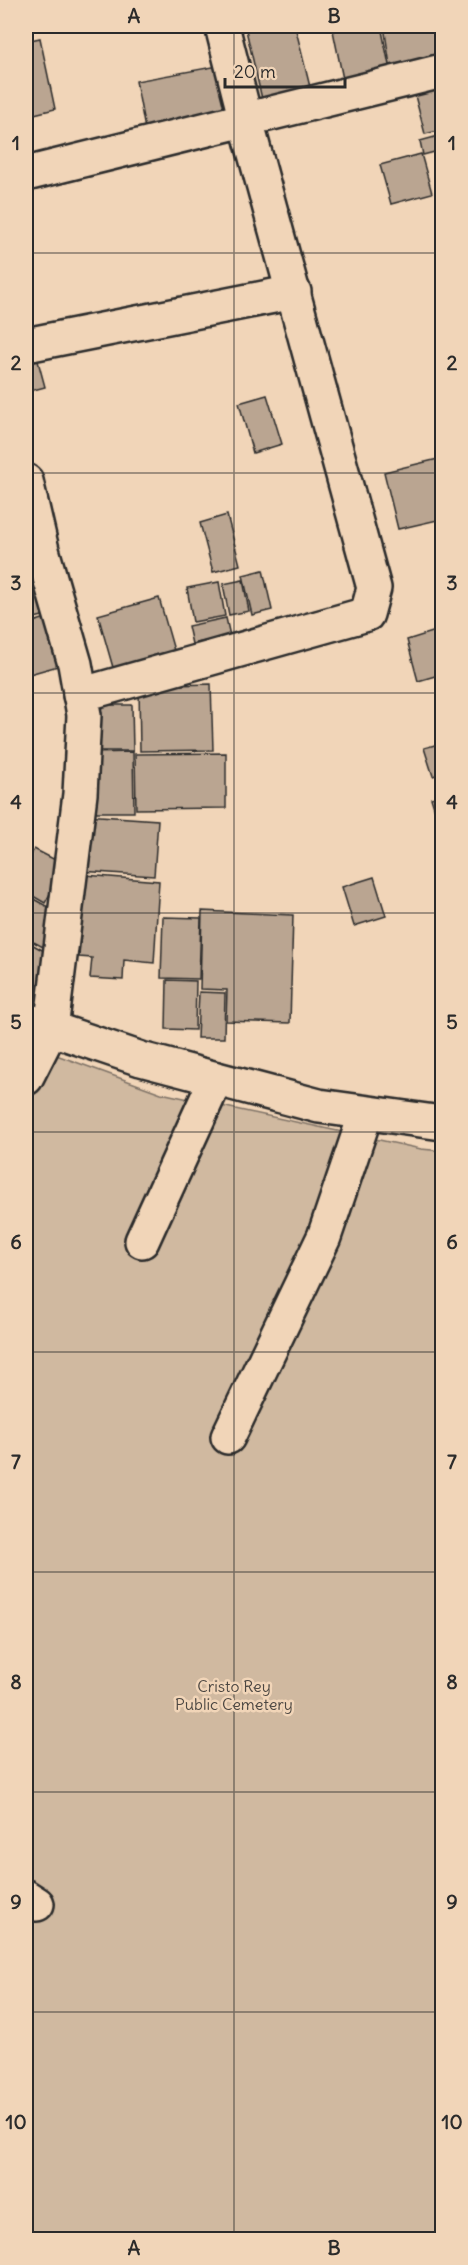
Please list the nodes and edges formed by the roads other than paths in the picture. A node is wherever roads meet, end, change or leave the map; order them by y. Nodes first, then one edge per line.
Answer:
1 (222, 26) edge
2 (442, 71) edge
3 (246, 121) junction
4 (26, 174) edge
5 (294, 292) junction
6 (26, 345) edge
7 (26, 481) edge
8 (80, 695) junction
9 (38, 1025) edge
10 (26, 1078) edge
11 (216, 1079) junction
12 (366, 1113) junction
13 (442, 1123) edge
14 (142, 1241) dead end
15 (228, 1437) dead end

1 - 3 street
2 - 3 street
3 - 4 street
3 - 5 street
5 - 6 street
5 - 8 street
7 - 8 street
8 - 9 street
9 - 10 street
9 - 11 street
11 - 12 street
11 - 14 street
12 - 13 street
12 - 15 street

